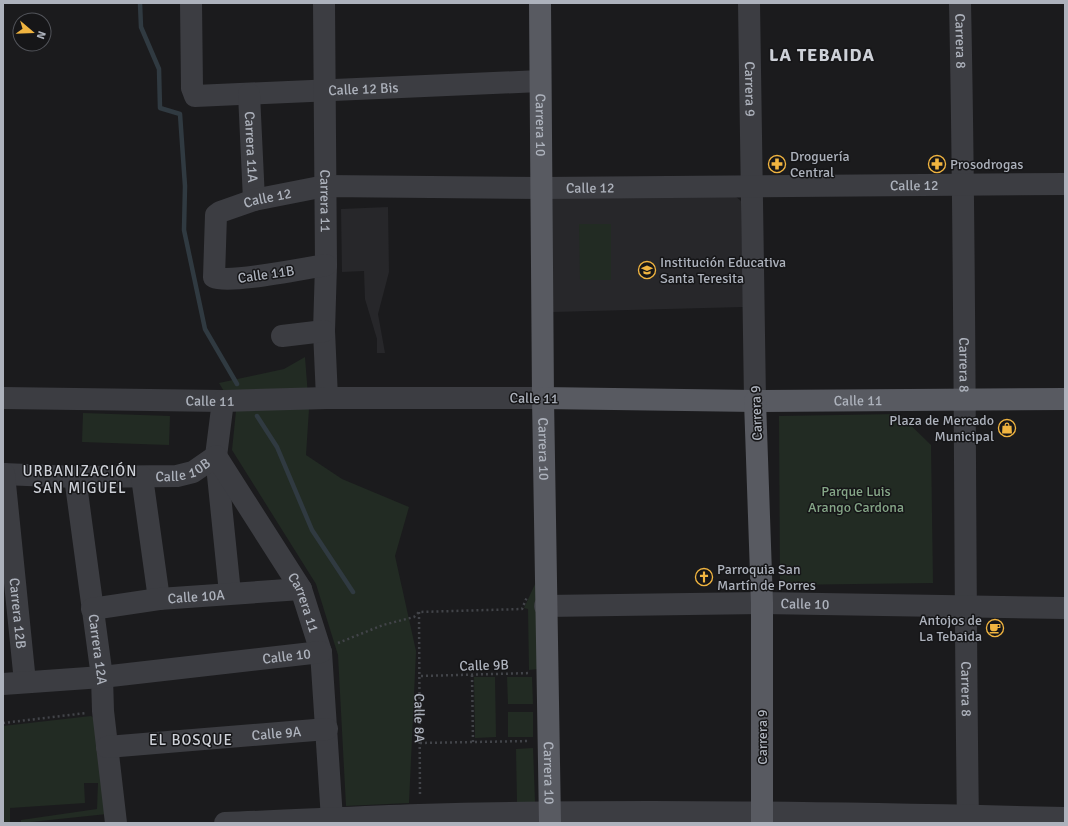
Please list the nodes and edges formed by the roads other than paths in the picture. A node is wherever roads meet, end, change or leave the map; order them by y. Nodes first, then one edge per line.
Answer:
1 (191, 3) edge
2 (324, 3) edge
3 (540, 3) edge
4 (749, 3) edge
5 (960, 3) edge
6 (540, 81) junction
7 (324, 90) junction
8 (249, 94) junction
9 (1065, 184) edge
10 (964, 185) junction
11 (325, 186) junction
12 (751, 187) junction
13 (542, 188) junction
14 (254, 200) junction
15 (326, 265) junction
16 (213, 270) joint
17 (324, 331) junction
18 (282, 336) dead end
19 (3, 398) edge
20 (327, 398) junction
21 (543, 398) junction
22 (963, 399) junction
23 (1065, 399) edge
24 (223, 401) junction
25 (756, 401) junction
26 (216, 456) junction
27 (4, 474) edge
28 (75, 477) junction
29 (142, 477) junction
30 (301, 589) junction
31 (230, 593) junction
32 (159, 598) junction
33 (762, 603) junction
34 (546, 606) junction
35 (966, 607) junction
36 (1065, 608) edge
37 (92, 609) junction
38 (321, 652) junction
39 (102, 677) junction
40 (25, 682) junction
41 (3, 684) edge
42 (327, 729) junction
43 (107, 747) junction
44 (550, 818) edge
45 (762, 818) edge
46 (1065, 818) edge
47 (332, 819) junction
48 (421, 819) edge
49 (968, 820) edge
50 (116, 823) edge
51 (225, 823) edge

1 - 8 street, Calle 12 Bis
2 - 7 street, Carrera 11
3 - 6 main road, Carrera 10
4 - 12 street, Carrera 9
5 - 10 street, Carrera 8
6 - 7 street, Calle 12 Bis
6 - 13 main road, Carrera 10
7 - 8 street, Calle 12 Bis
7 - 11 street, Carrera 11
8 - 14 street, Carrera 11A
9 - 10 street, Calle 12
10 - 12 street, Calle 12
10 - 22 street, Carrera 8
11 - 13 street, Calle 12
11 - 14 street, Calle 12
11 - 15 street, Carrera 11
12 - 13 street, Calle 12
12 - 25 street, Carrera 9
13 - 21 main road, Carrera 10
14 - 16 street, Calle 12
15 - 16 street, Calle 11B
15 - 17 street, Carrera 11
17 - 18 street
17 - 20 street, Carrera 11
19 - 24 street, Calle 11
20 - 21 street, Calle 11
20 - 24 street, Calle 11
21 - 25 main road, Calle 11
21 - 34 main road, Carrera 10
22 - 23 main road, Calle 11
22 - 25 main road, Calle 11
22 - 35 street, Carrera 8
24 - 26 street
25 - 33 main road, Carrera 9
26 - 29 street, Calle 10B
26 - 30 street, Carrera 11
26 - 31 street
27 - 28 street, Calle 10B
27 - 40 street, Carrera 12B
28 - 29 street, Calle 10B
28 - 37 street, Carrera 12A
29 - 32 street
30 - 31 street, Calle 10A
30 - 38 street, Carrera 11
31 - 32 street, Calle 10A
32 - 37 street, Calle 10A
33 - 34 street, Calle 10
33 - 35 street, Calle 10
33 - 45 main road, Carrera 9
34 - 44 main road, Carrera 10
35 - 36 street, Calle 10
35 - 49 street, Carrera 8
37 - 39 street, Carrera 12A
38 - 39 street, Calle 10
38 - 42 street, Carrera 11
39 - 40 street, Calle 10
39 - 43 street, Carrera 12A
40 - 41 street, Calle 10
42 - 43 street, Calle 9A
42 - 47 street, Carrera 11
43 - 50 street, Carrera 12A
44 - 45 street
44 - 48 street
45 - 49 street
46 - 49 street
47 - 48 street
47 - 51 street

